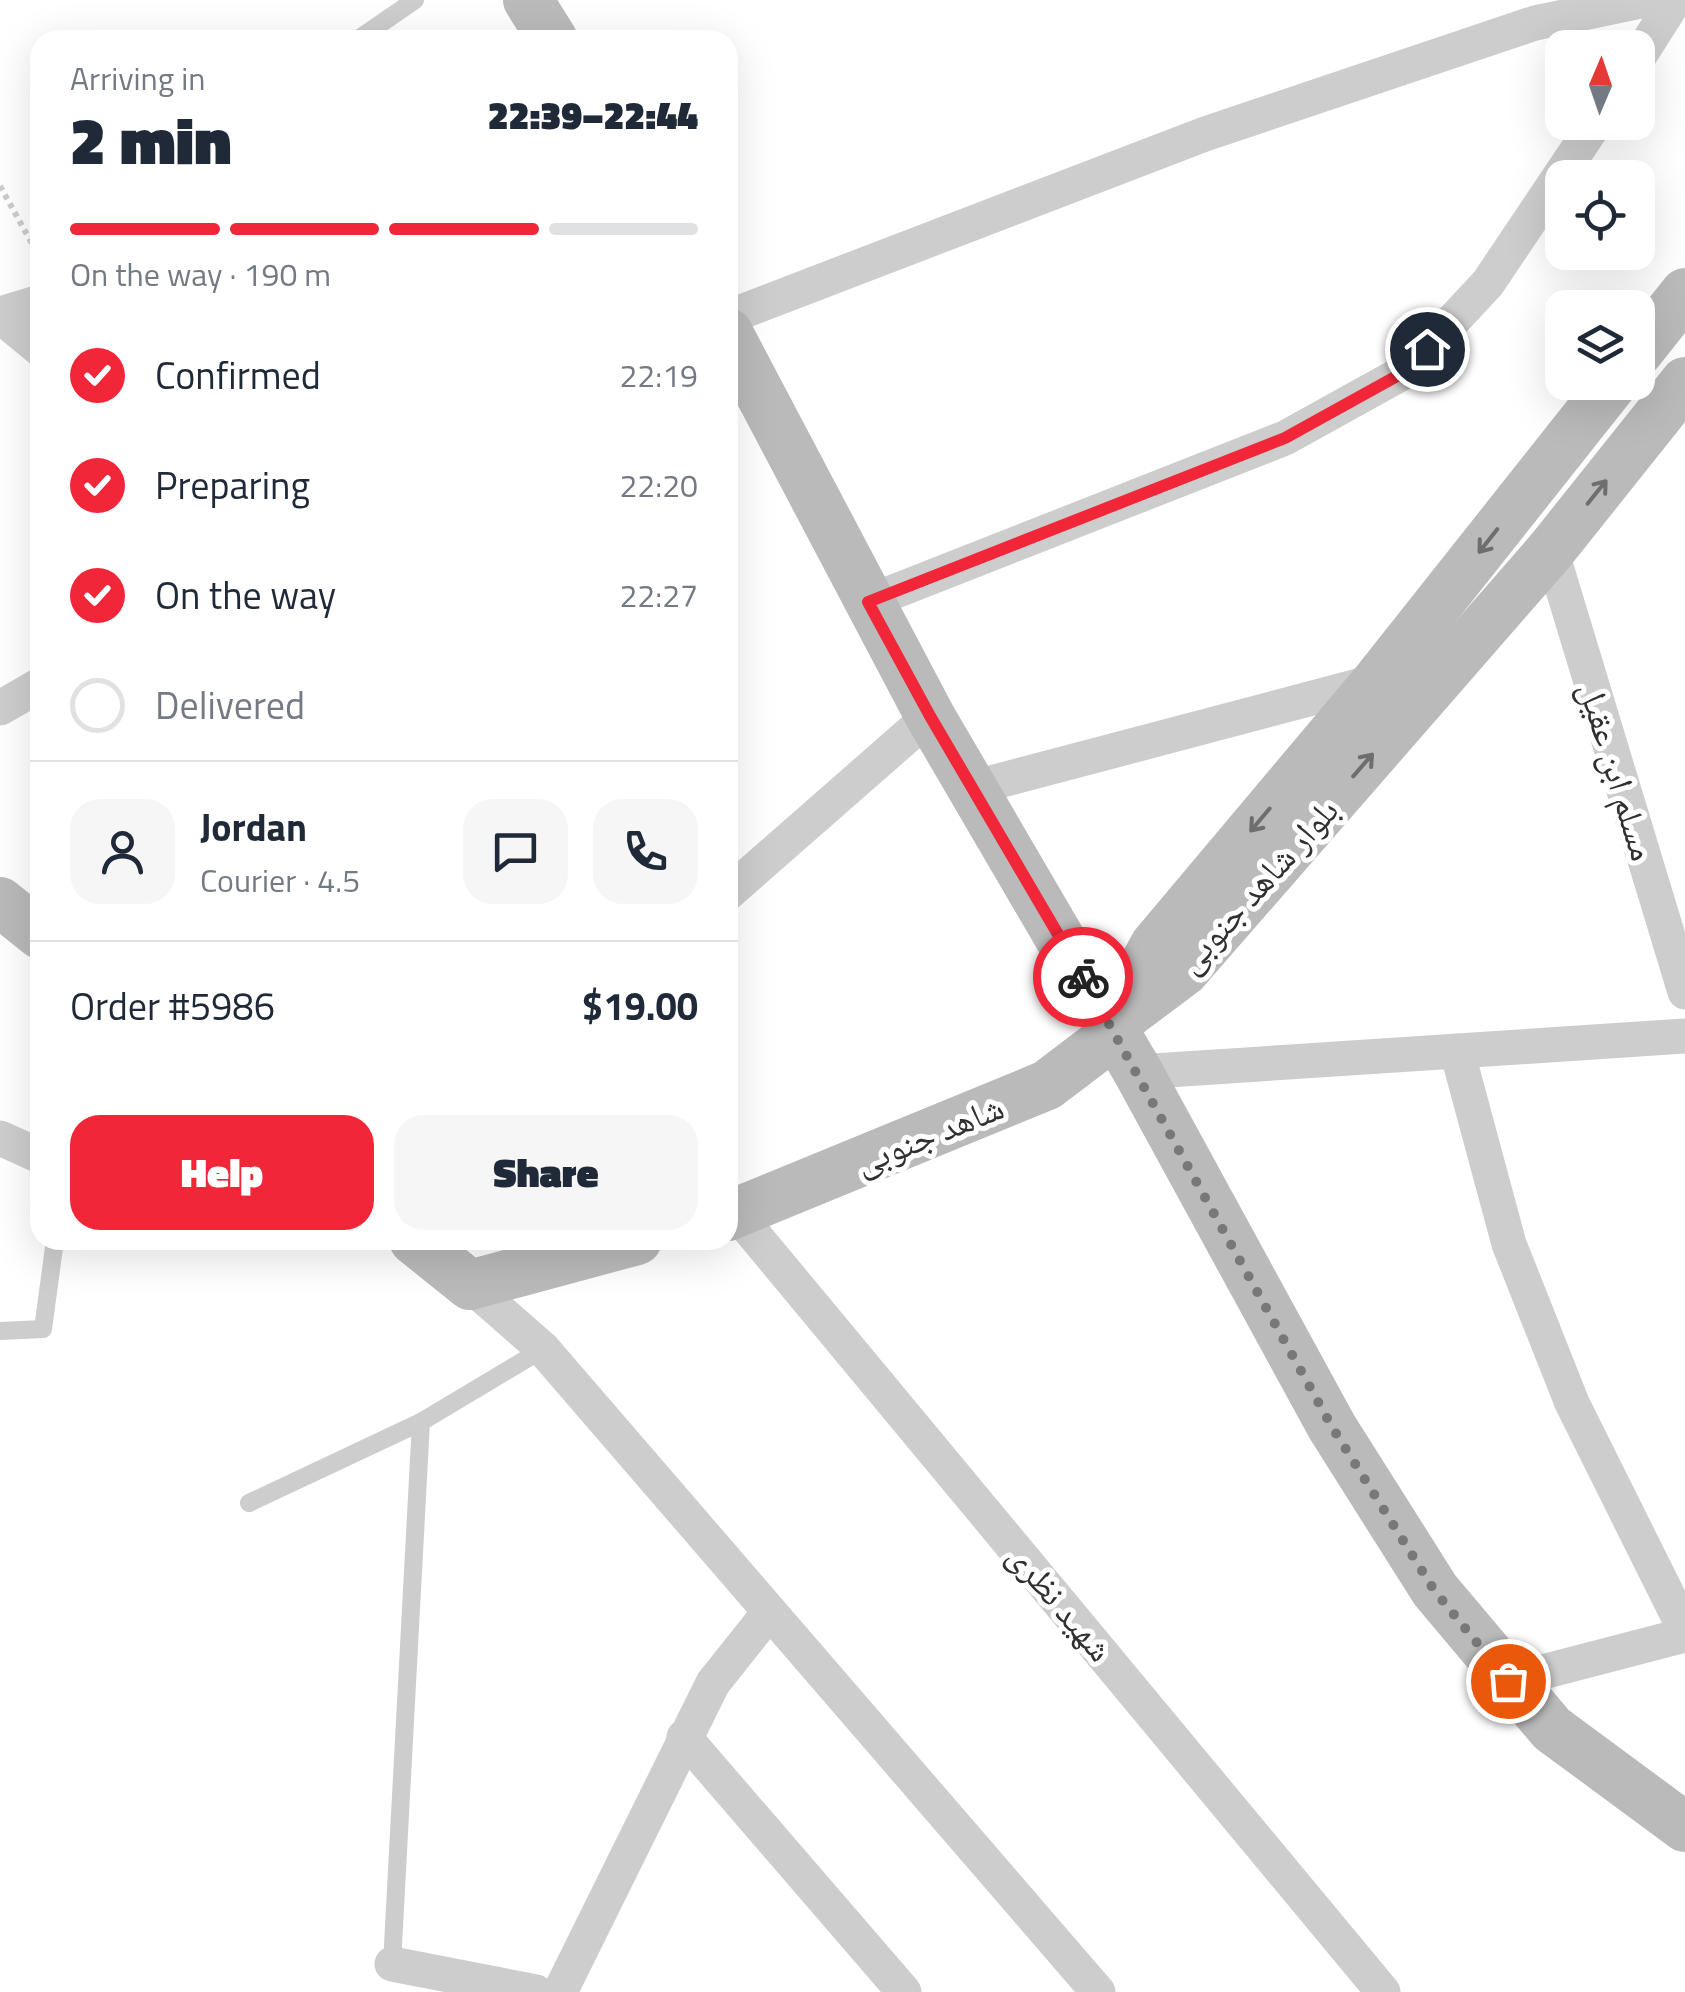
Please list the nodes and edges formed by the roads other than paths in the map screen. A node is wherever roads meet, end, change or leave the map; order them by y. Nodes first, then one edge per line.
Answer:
1 (415, 0) edge
2 (528, 0) edge
3 (1644, 0) edge
4 (1675, 0) edge
5 (372, 30) edge
6 (548, 30) edge
7 (1655, 31) edge
8 (1584, 140) edge
9 (1685, 292) edge
10 (30, 305) edge
11 (738, 312) edge
12 (0, 315) edge
13 (1655, 330) edge
14 (30, 340) edge
15 (738, 352) edge
16 (1685, 382) edge
17 (1600, 400) edge
18 (1551, 550) junction
19 (868, 602) junction
20 (1377, 681) junction
21 (30, 691) edge
22 (0, 708) edge
23 (930, 716) junction
24 (972, 788) junction
25 (738, 884) edge
26 (0, 902) edge
27 (30, 925) edge
28 (1685, 992) edge
29 (1112, 1025) junction
30 (1685, 1036) edge
31 (1458, 1050) junction
32 (1138, 1072) junction
33 (0, 1138) edge
34 (30, 1152) edge
35 (738, 1212) edge
36 (738, 1221) edge
37 (54, 1250) edge
38 (426, 1250) edge
39 (600, 1250) edge
40 (470, 1285) junction
41 (0, 1332) edge
42 (542, 1349) junction
43 (420, 1422) junction
44 (249, 1503) dead end
45 (768, 1614) junction
46 (1685, 1632) edge
47 (1508, 1681) junction
48 (684, 1737) junction
49 (1685, 1827) edge
50 (392, 1964) joint
51 (536, 1992) edge
52 (560, 1992) edge
53 (904, 1992) edge
54 (1098, 1992) edge
55 (1383, 1992) edge

1 - 5 lane
2 - 6 street
3 - 11 street
4 - 7 street
8 - 19 street
9 - 13 street
10 - 12 street
12 - 14 street
15 - 19 street
18 -> 16 street, بلوار شاهد جنوبی
17 -> 20 street, بلوار شاهد جنوبی
18 - 28 street, مسلم ابن عقیل
29 -> 18 street, بلوار شاهد جنوبی
19 - 23 street
20 - 24 street
20 -> 29 street, بلوار شاهد جنوبی
21 - 22 street
23 - 24 street
23 - 25 street
24 - 29 street
26 - 27 street
29 - 32 street
29 - 35 street, شاهد جنوبی
30 - 31 street
31 - 32 street
31 - 46 street
32 - 47 street
33 - 34 street
36 - 55 street, شهید نظری
37 - 41 lane
38 - 40 street
39 - 40 street
40 - 42 street
42 - 43 lane
42 - 45 street
43 - 44 lane
43 - 50 lane
45 - 48 street
45 - 54 street
46 - 47 street
47 - 49 street
48 - 52 street
48 - 53 street
50 - 51 street

